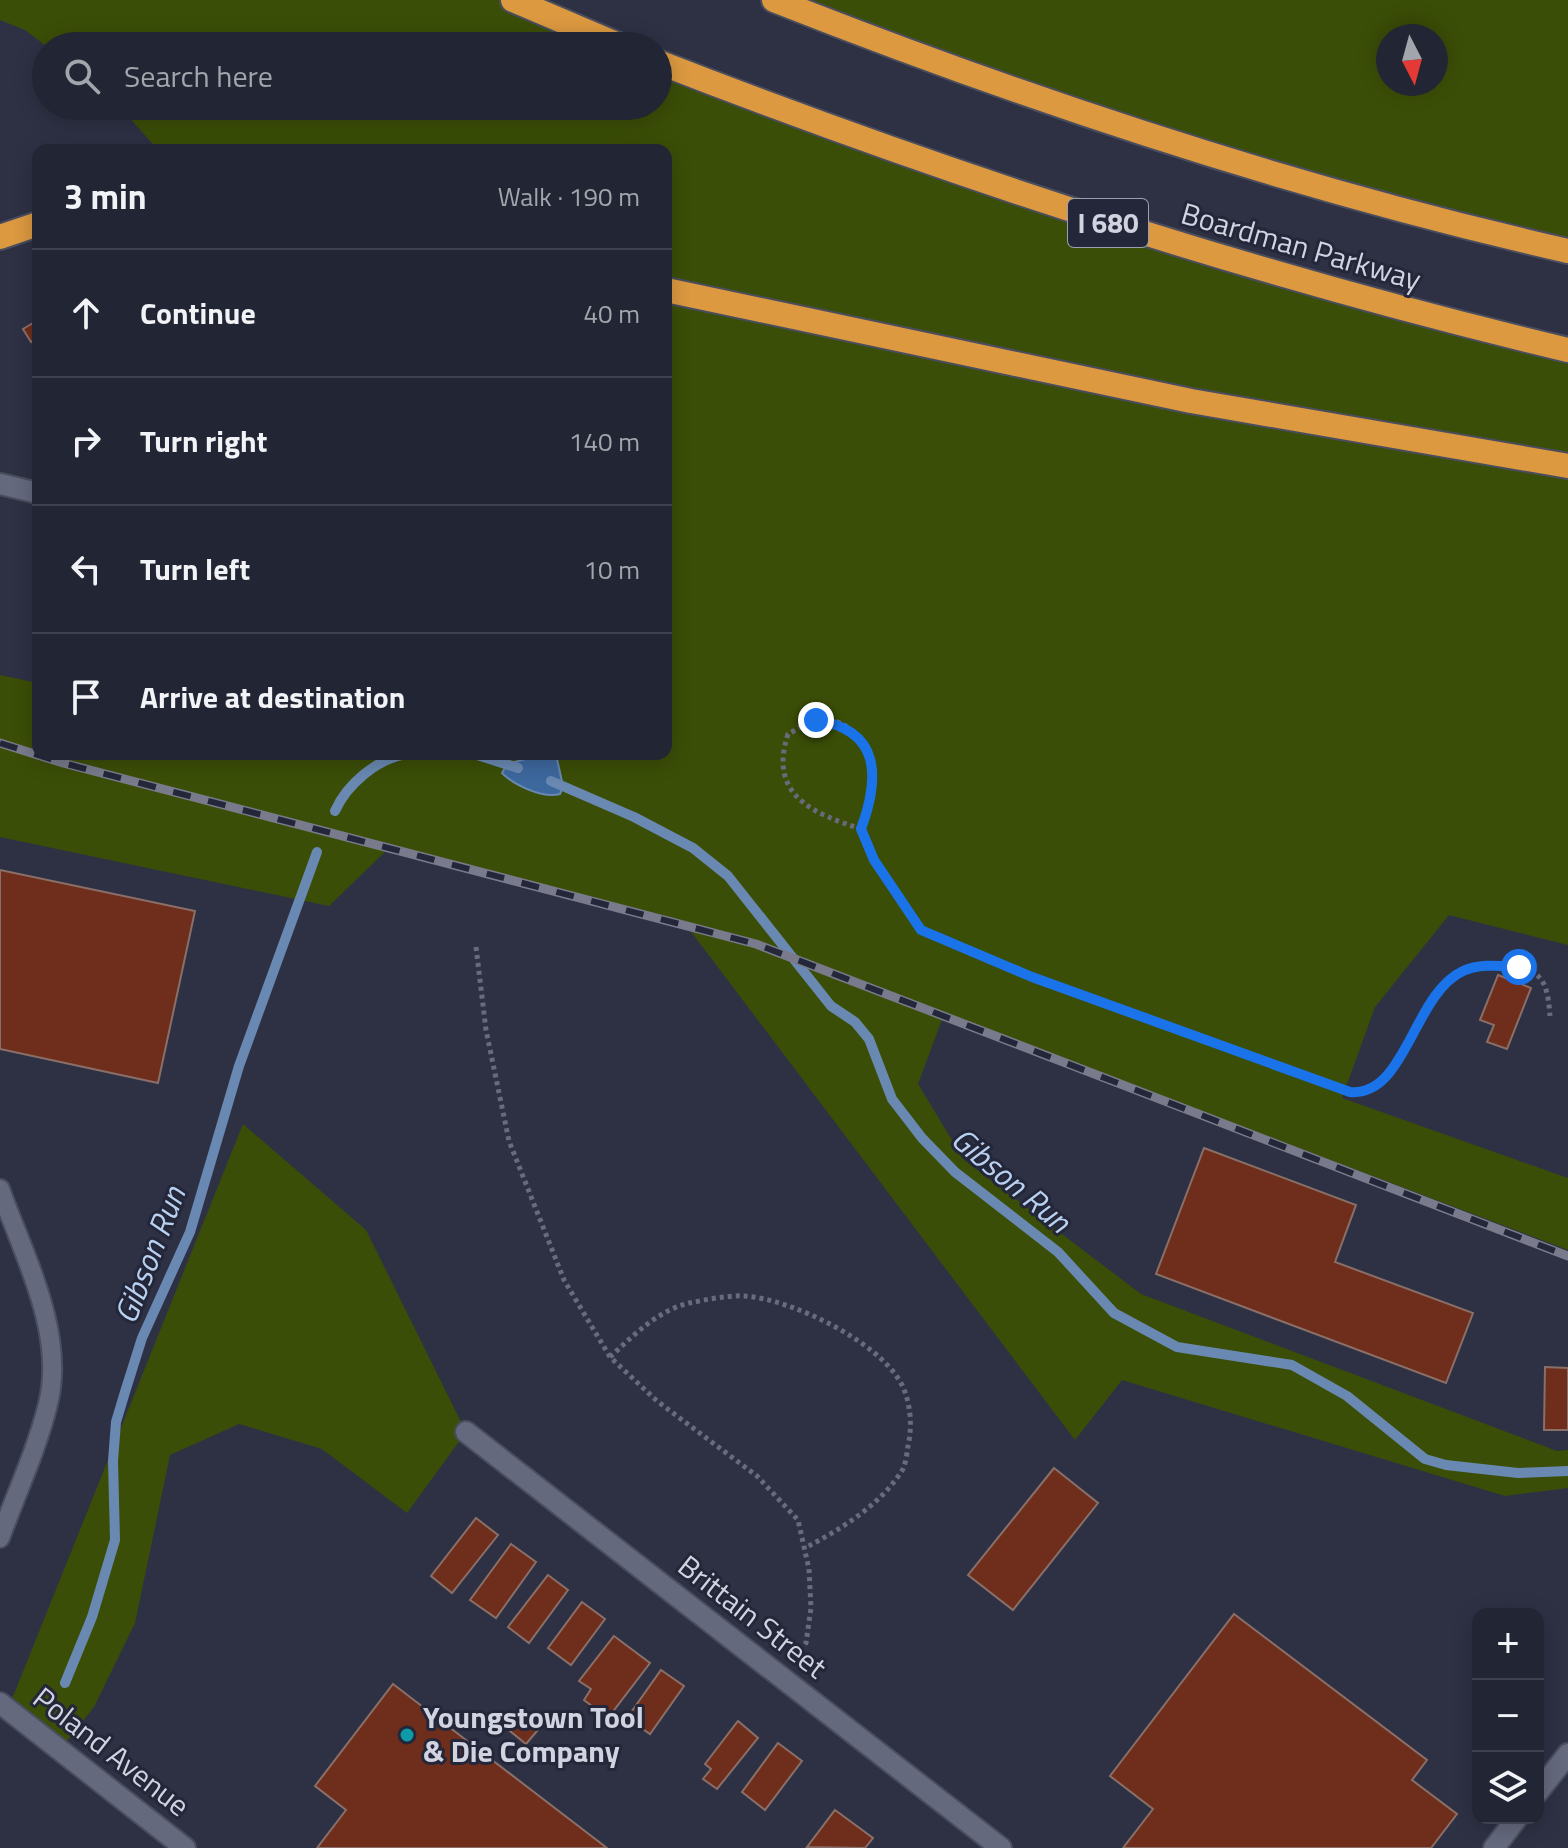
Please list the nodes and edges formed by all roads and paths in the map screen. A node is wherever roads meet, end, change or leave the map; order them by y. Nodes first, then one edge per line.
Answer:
1 (513, 0) edge
2 (774, 0) edge
3 (782, 0) edge
4 (805, 12) junction
5 (588, 32) edge
6 (672, 67) edge
7 (32, 226) edge
8 (0, 237) edge
9 (1568, 251) edge
10 (672, 291) edge
11 (1568, 350) edge
12 (1568, 466) edge
13 (0, 484) edge
14 (32, 492) edge
15 (861, 829) junction
16 (476, 947) dead end
17 (1550, 1016) dead end
18 (0, 1189) edge
19 (610, 1357) junction
20 (466, 1432) dead end
21 (7, 1496) edge
22 (0, 1538) edge
23 (805, 1548) junction
24 (782, 1678) junction
25 (0, 1703) edge
26 (1568, 1754) edge
27 (1544, 1784) edge
28 (1512, 1824) edge
29 (185, 1848) edge
30 (1001, 1848) edge
31 (1494, 1848) edge

1 - 5 highway
2 - 4 highway, Boardman Parkway
3 - 4 highway
4 - 9 highway, Boardman Parkway
6 - 11 highway, Boardman Parkway / I 680
7 - 8 highway
10 - 12 highway
13 - 14 street
15 - 15 path
15 - 17 path
16 - 19 path
18 - 21 lane
19 - 23 path
19 - 23 path
20 - 24 street, Brittain Street
21 - 22 lane
23 - 24 path
24 - 30 street, Brittain Street
25 - 29 street, Poland Avenue
26 - 27 street
28 - 31 street

